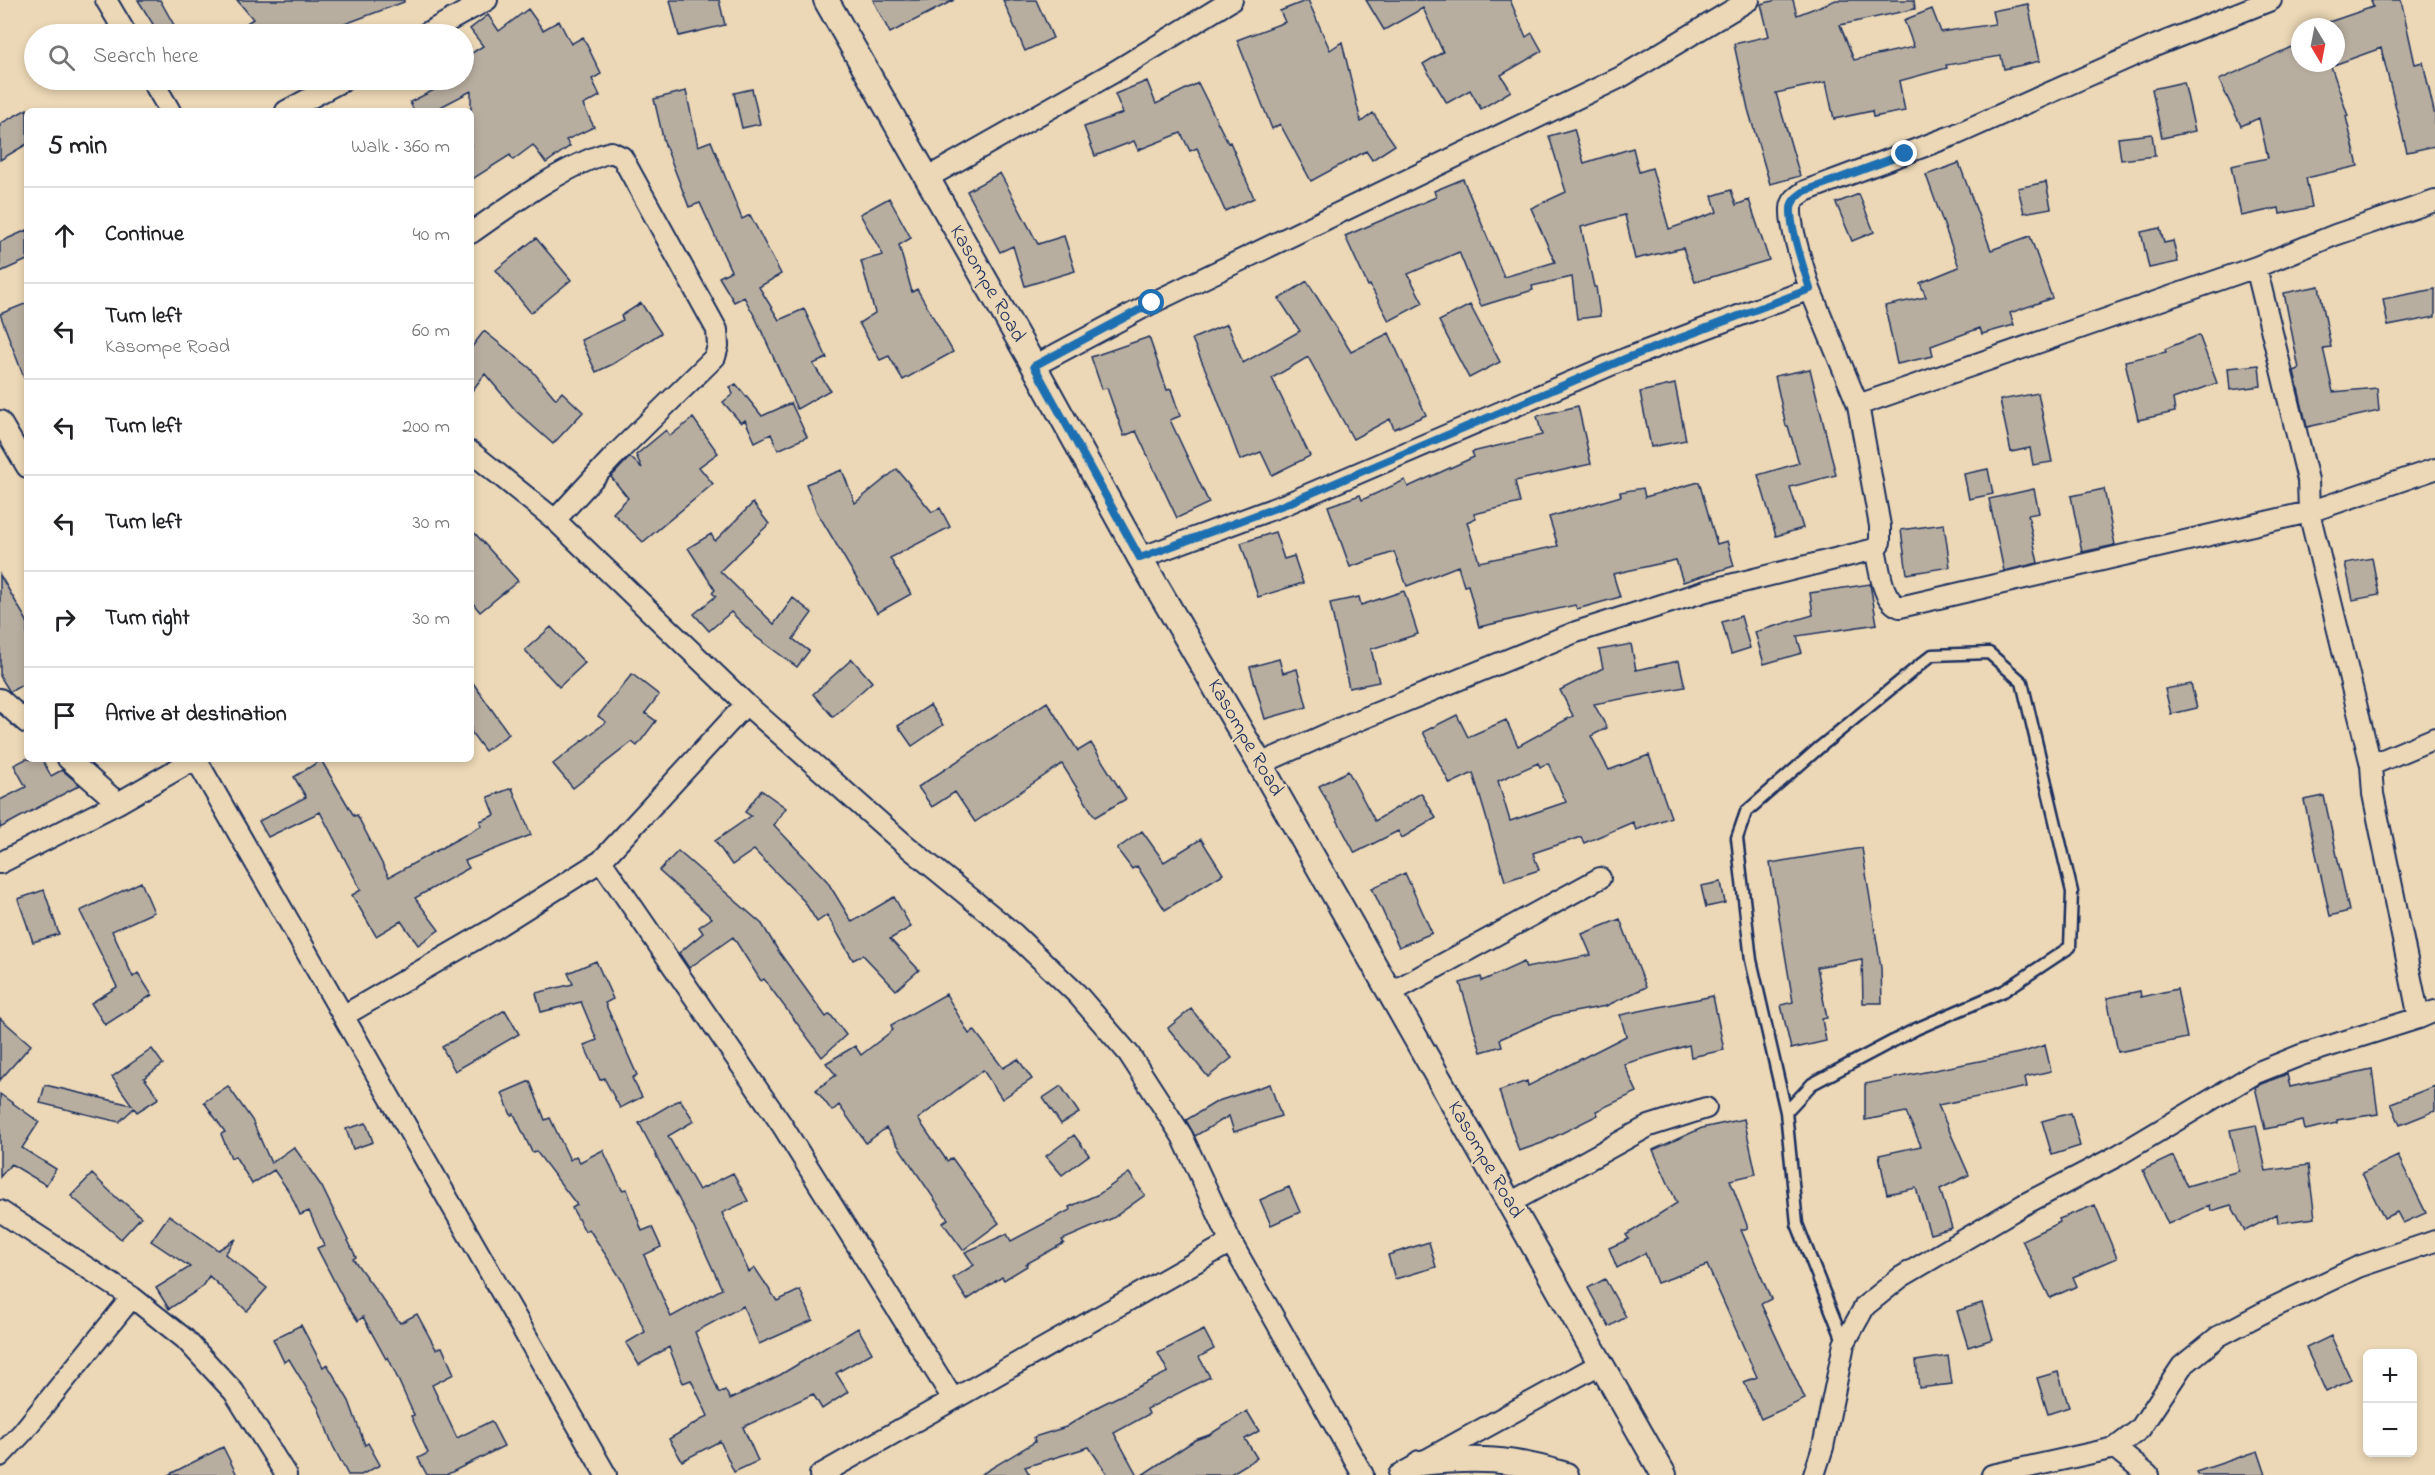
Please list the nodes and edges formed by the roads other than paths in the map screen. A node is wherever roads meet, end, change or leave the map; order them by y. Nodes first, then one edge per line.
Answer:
1 (106, 0) edge
2 (487, 0) edge
3 (826, 0) edge
4 (1232, 0) edge
5 (1749, 0) edge
6 (2271, 0) edge
7 (120, 24) edge
8 (443, 24) edge
9 (158, 90) edge
10 (325, 90) edge
11 (168, 108) edge
12 (292, 108) edge
13 (927, 178) junction
14 (2435, 201) edge
15 (474, 231) edge
16 (2256, 267) junction
17 (1810, 289) junction
18 (1034, 366) junction
19 (1858, 405) junction
20 (0, 421) edge
21 (474, 454) edge
22 (24, 462) edge
23 (2435, 469) edge
24 (2309, 512) junction
25 (555, 520) junction
26 (1875, 549) junction
27 (1140, 558) junction
28 (0, 699) edge
29 (746, 704) junction
30 (24, 720) edge
31 (2435, 738) edge
32 (71, 762) edge
33 (190, 762) edge
34 (197, 762) edge
35 (1260, 764) junction
36 (2371, 765) junction
37 (118, 803) junction
38 (601, 861) junction
39 (0, 863) edge
40 (1600, 878) dead end
41 (1390, 993) junction
42 (2427, 1014) edge
43 (343, 1016) junction
44 (1706, 1108) dead end
45 (1786, 1112) junction
46 (1510, 1203) junction
47 (0, 1211) edge
48 (2435, 1241) edge
49 (1231, 1242) junction
50 (132, 1297) junction
51 (1844, 1344) junction
52 (1600, 1364) junction
53 (954, 1399) junction
54 (2115, 1448) junction
55 (0, 1456) edge
56 (1410, 1469) edge
57 (286, 1475) edge
58 (606, 1475) edge
59 (820, 1475) edge
60 (1364, 1475) edge
61 (1566, 1475) edge
62 (1664, 1475) edge
63 (1814, 1475) edge
64 (1992, 1475) edge
65 (2148, 1475) edge

1 - 7 street
2 - 8 street
3 - 13 street, Kasompe Road
4 - 13 street
5 - 18 street
6 - 17 street
9 - 11 street
10 - 12 street
13 - 18 street, Kasompe Road
14 - 16 street
15 - 25 street
16 - 19 street
16 - 24 street
17 - 19 street
17 - 27 street
18 - 27 street, Kasompe Road
19 - 26 street
20 - 22 street
21 - 25 street
23 - 24 street
24 - 26 street
24 - 36 street
25 - 29 street
26 - 35 street
27 - 35 street, Kasompe Road
28 - 30 street
29 - 38 street
29 - 49 street
31 - 36 street
32 - 37 street
33 - 37 street
34 - 43 street
35 - 41 street, Kasompe Road
36 - 42 street
37 - 39 street
38 - 43 street
38 - 53 street
40 - 41 street
41 - 46 street, Kasompe Road
42 - 51 street
43 - 58 street
44 - 46 street
45 - 45 lane
45 - 51 lane
46 - 52 street, Kasompe Road
47 - 50 street
48 - 54 street
49 - 53 street
49 - 60 street
50 - 55 street
50 - 57 street
51 - 63 street
52 - 56 street
52 - 62 street, Kasompe Road
53 - 59 street
54 - 64 street
54 - 65 street
56 - 61 street

